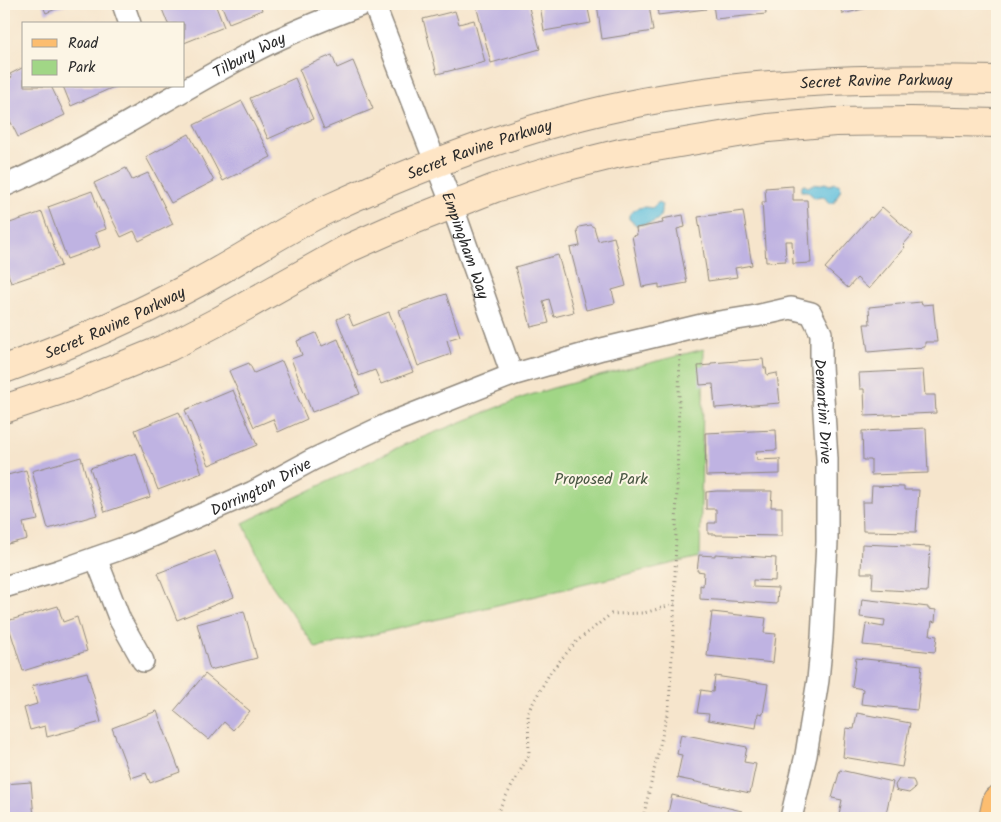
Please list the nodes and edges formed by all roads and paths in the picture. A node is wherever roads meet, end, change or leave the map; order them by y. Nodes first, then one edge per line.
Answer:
1 (122, 4) edge
2 (364, 4) edge
3 (374, 4) edge
4 (129, 22) edge
5 (997, 80) edge
6 (185, 84) edge
7 (167, 92) edge
8 (997, 123) edge
9 (435, 163) junction
10 (4, 186) edge
11 (452, 205) junction
12 (680, 330) junction
13 (4, 368) edge
14 (512, 375) junction
15 (4, 409) edge
16 (96, 558) junction
17 (4, 587) edge
18 (675, 604) junction
19 (143, 661) dead end
20 (997, 800) edge
21 (494, 818) edge
22 (643, 818) edge
23 (791, 818) edge
24 (993, 818) edge

1 - 4 street
2 - 6 street, Tilbury Way
3 - 9 street, Empingham Way
5 - 9 main road, Secret Ravine Parkway
7 - 10 street, Tilbury Way
8 - 11 main road
9 - 11 street, Empingham Way
9 - 13 main road, Secret Ravine Parkway
11 - 14 street, Empingham Way
11 - 15 main road
12 - 14 street, Demartini Drive
12 - 18 path
12 - 23 street, Demartini Drive
14 - 16 street, Dorrington Drive
16 - 17 street, Dorrington Drive
16 - 19 street
18 - 21 path
18 - 22 path
20 - 24 main road

